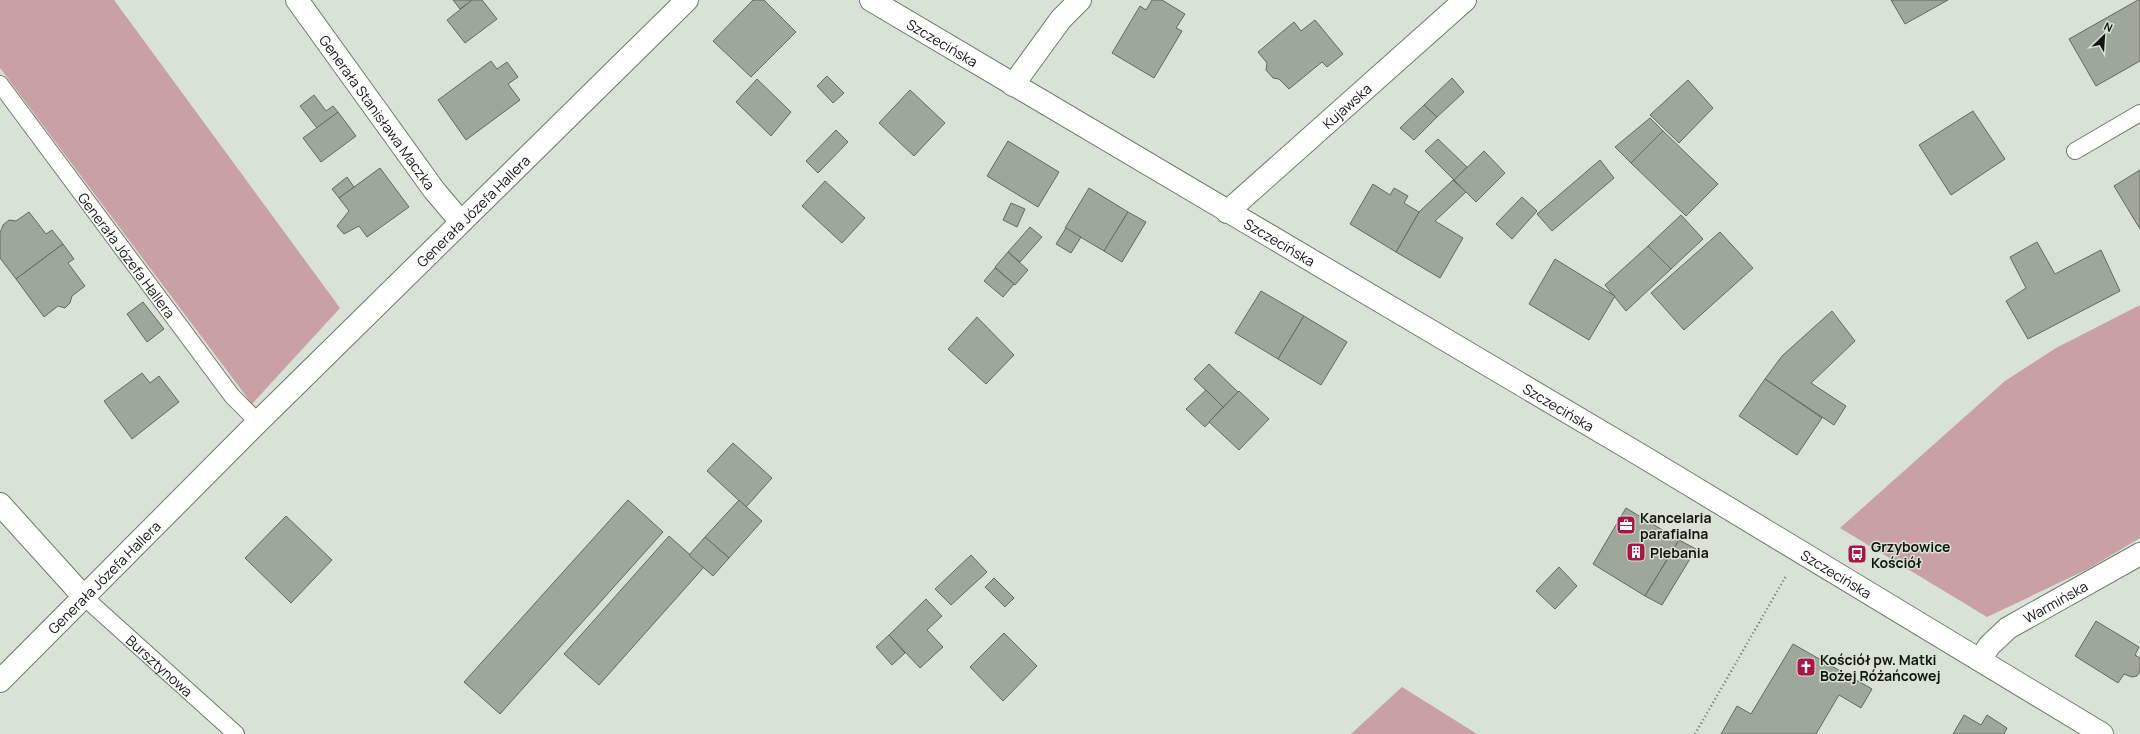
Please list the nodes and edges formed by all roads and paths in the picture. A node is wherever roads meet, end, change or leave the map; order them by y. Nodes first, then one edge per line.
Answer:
1 (297, 0) edge
2 (687, 0) edge
3 (871, 0) edge
4 (1080, 0) edge
5 (1466, 0) edge
6 (0, 84) edge
7 (1013, 85) junction
8 (2140, 114) edge
9 (2075, 151) dead end
10 (1227, 212) junction
11 (461, 222) junction
12 (258, 422) junction
13 (0, 504) edge
14 (1800, 551) junction
15 (2140, 554) edge
16 (84, 597) junction
17 (1980, 660) junction
18 (0, 681) edge
19 (236, 734) edge
20 (1695, 734) edge
21 (2102, 734) edge

1 - 11 street, Generała Stanisława Maczka
2 - 11 street, Generała Józefa Hallera
3 - 7 street, Szczecińska
4 - 7 street
5 - 10 street, Kujawska
6 - 12 lane, Generała Józefa Hallera
7 - 10 street, Szczecińska
8 - 9 lane
10 - 14 street, Szczecińska
11 - 12 street, Generała Józefa Hallera
12 - 16 street, Generała Józefa Hallera
13 - 16 street
14 - 17 street, Szczecińska
14 - 20 path
15 - 17 street, Warmińska
16 - 18 street, Generała Józefa Hallera
16 - 19 lane, Bursztynowa
17 - 21 street, Szczecińska

